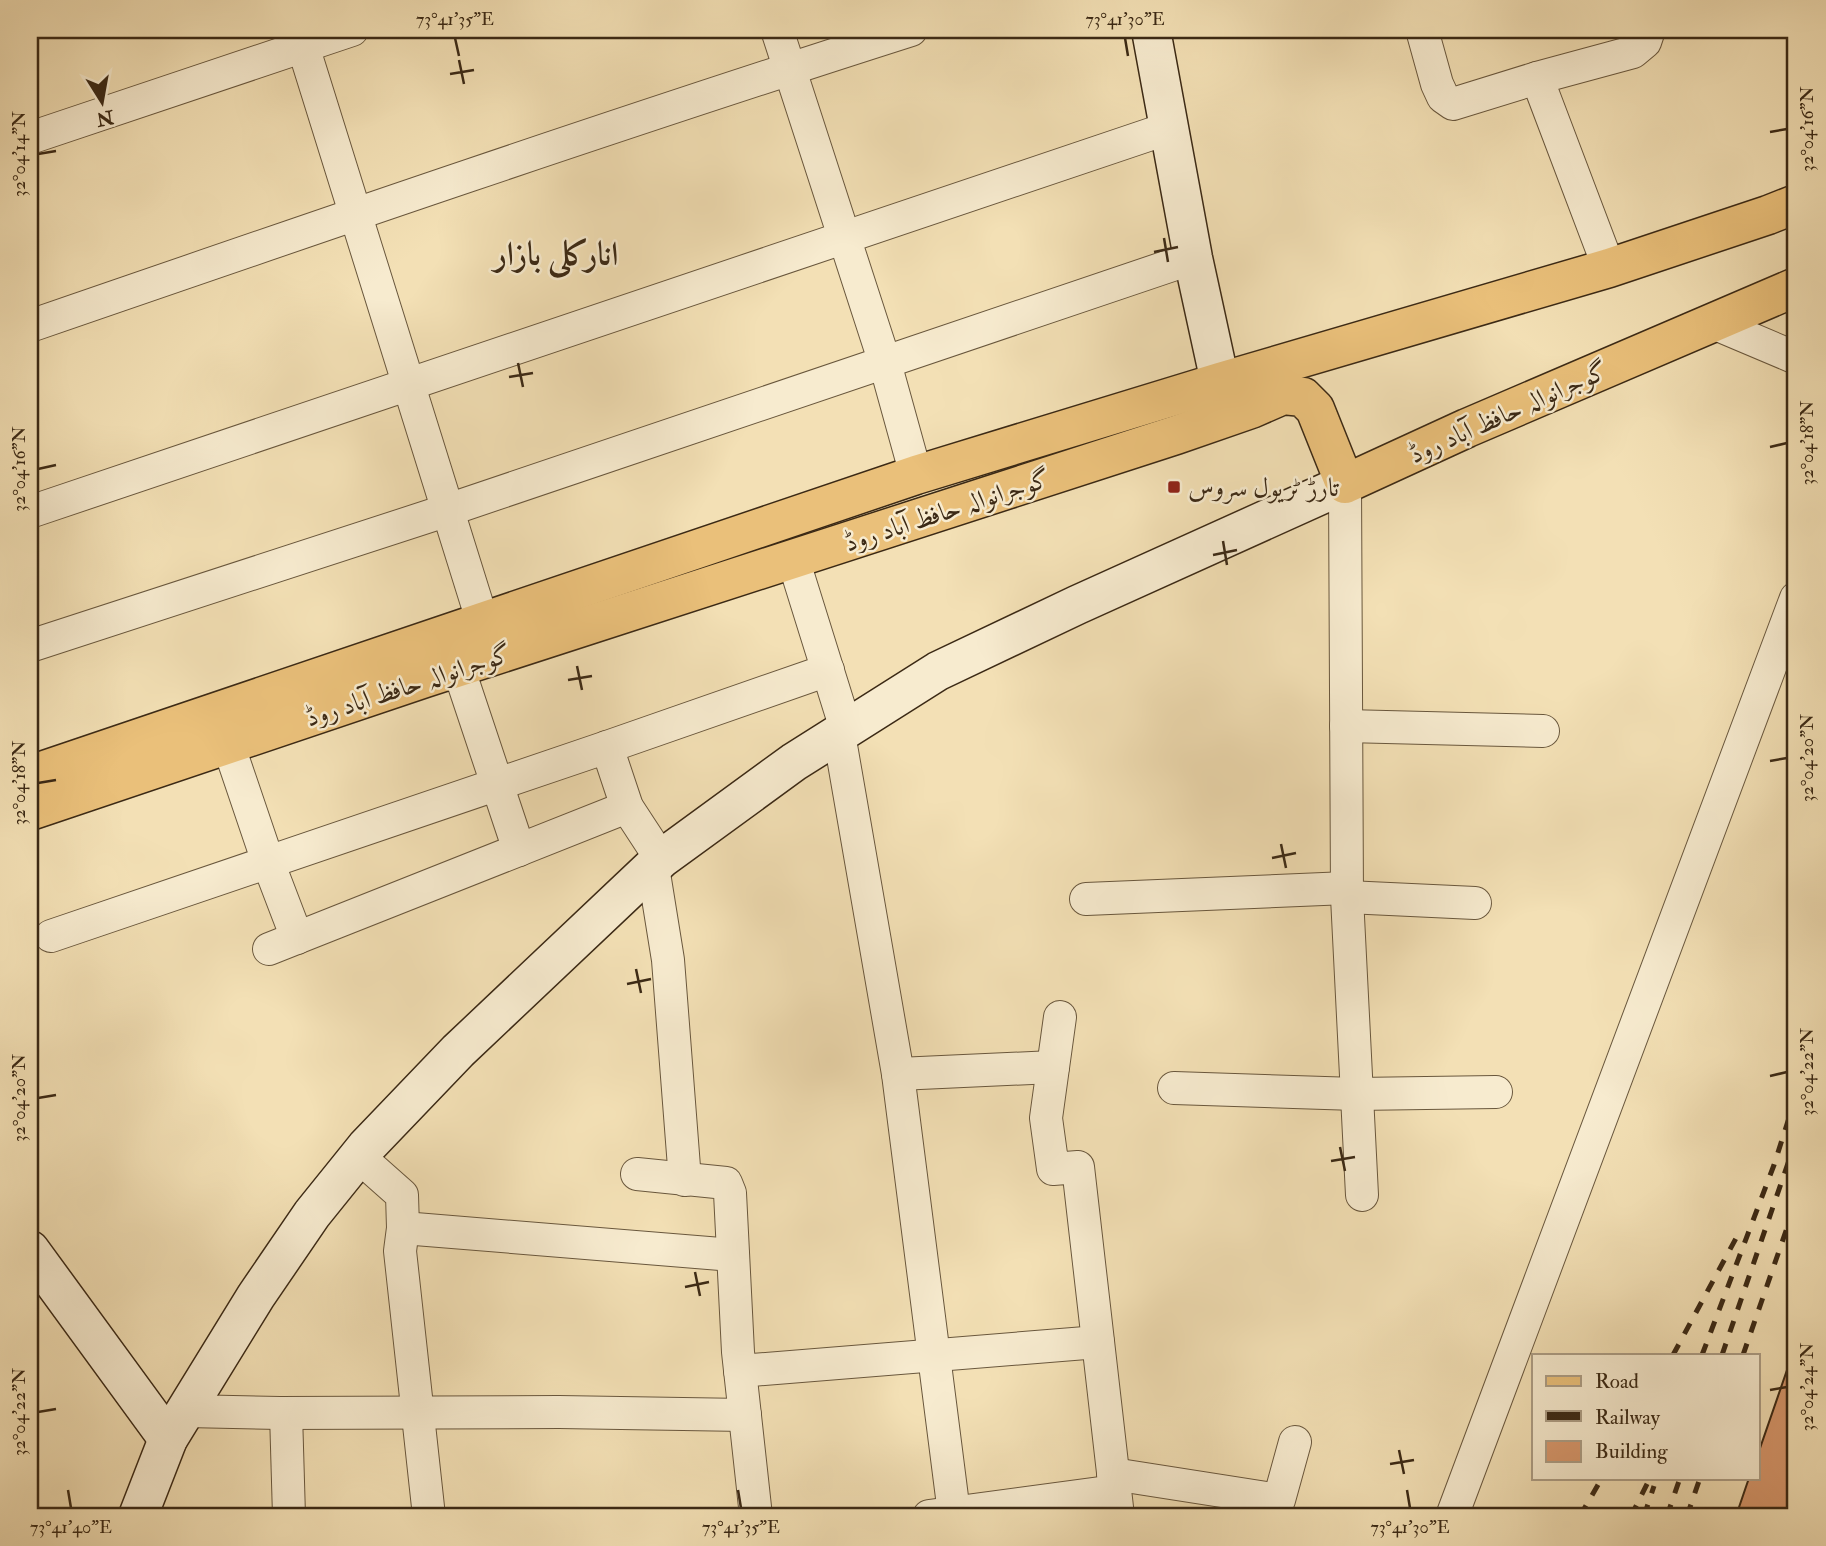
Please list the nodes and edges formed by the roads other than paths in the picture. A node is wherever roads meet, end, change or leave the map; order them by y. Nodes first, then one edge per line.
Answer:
1 (352, 30) edge
2 (777, 30) edge
3 (911, 30) edge
4 (1151, 30) edge
5 (1422, 30) edge
6 (1648, 30) edge
7 (300, 38) edge
8 (789, 68) junction
9 (1538, 78) junction
10 (1169, 128) junction
11 (30, 138) edge
12 (1796, 204) edge
13 (356, 214) junction
14 (844, 236) junction
15 (1193, 258) junction
16 (1609, 268) junction
17 (1796, 287) edge
18 (1711, 323) junction
19 (30, 326) edge
20 (1796, 358) edge
21 (885, 363) junction
22 (1220, 382) junction
23 (408, 383) junction
24 (916, 475) junction
25 (1345, 484) junction
26 (448, 510) junction
27 (30, 512) edge
28 (793, 559) junction
29 (1796, 598) edge
30 (483, 623) junction
31 (30, 646) edge
32 (458, 667) junction
33 (828, 670) junction
34 (1346, 726) junction
35 (1543, 730) dead end
36 (842, 731) junction
37 (228, 744) junction
38 (607, 747) junction
39 (30, 775) edge
40 (497, 783) junction
41 (627, 807) junction
42 (30, 811) edge
43 (519, 850) junction
44 (268, 862) junction
45 (657, 863) junction
46 (1347, 892) junction
47 (1086, 899) dead end
48 (1475, 903) dead end
49 (51, 936) dead end
50 (1060, 1017) dead end
51 (1053, 1067) junction
52 (898, 1074) junction
53 (1174, 1088) dead end
54 (1496, 1092) dead end
55 (1356, 1094) junction
56 (358, 1156) junction
57 (637, 1174) dead end
58 (685, 1180) junction
59 (1362, 1195) dead end
60 (403, 1228) junction
61 (30, 1250) edge
62 (733, 1255) junction
63 (1098, 1342) junction
64 (934, 1356) junction
65 (740, 1371) junction
66 (417, 1412) junction
67 (286, 1413) junction
68 (745, 1415) junction
69 (177, 1425) junction
70 (1295, 1442) dead end
71 (1116, 1494) edge
72 (941, 1514) edge
73 (138, 1516) edge
74 (289, 1516) edge
75 (429, 1516) edge
76 (756, 1516) edge
77 (1452, 1516) edge

1 - 7 street
2 - 8 street
3 - 8 street
4 - 10 main road
5 - 9 street
6 - 9 street
7 - 11 street
7 - 13 street
8 - 13 street
8 - 14 street
9 - 16 street
10 - 14 street
10 - 15 main road
12 - 16 main road, گوجرانوالہ حافظ آباد روڈ
13 - 19 street
13 - 23 street
14 - 21 street
14 - 23 street
15 - 21 street
15 - 22 main road
16 - 22 main road, گوجرانوالہ حافظ آباد روڈ
17 - 18 main road, گوجرانوالہ حافظ آباد روڈ
18 - 20 street
18 - 25 main road, گوجرانوالہ حافظ آباد روڈ
21 - 24 street
21 - 26 street
22 - 24 main road, گوجرانوالہ حافظ آباد روڈ
23 - 26 street
23 - 27 street
24 - 30 main road, گوجرانوالہ حافظ آباد روڈ
25 - 28 main road, گوجرانوالہ حافظ آباد روڈ
25 - 34 street
25 - 36 main road
26 - 30 street
26 - 31 street
28 - 32 main road, گوجرانوالہ حافظ آباد روڈ
28 - 33 street
29 - 77 street
30 - 39 main road, گوجرانوالہ حافظ آباد روڈ
32 - 37 main road, گوجرانوالہ حافظ آباد روڈ
32 - 40 street
33 - 36 street
33 - 38 street
34 - 35 street
34 - 46 street
36 - 45 main road
36 - 52 street
37 - 42 main road, گوجرانوالہ حافظ آباد روڈ
37 - 44 street
38 - 40 street
38 - 41 street
40 - 43 street
40 - 44 street
41 - 43 street
41 - 45 street
43 - 44 street
44 - 49 street
45 - 56 main road
45 - 58 street
46 - 47 street
46 - 48 street
46 - 55 street
50 - 51 street
51 - 52 street
51 - 63 street
52 - 64 street
53 - 55 street
54 - 55 street
55 - 59 street
56 - 60 street
56 - 69 main road
57 - 58 street
58 - 62 street
60 - 62 street
60 - 66 street
61 - 69 main road
62 - 65 street
63 - 64 street
63 - 71 street
64 - 65 street
64 - 72 street
65 - 68 street
66 - 67 street
66 - 68 street
66 - 75 street
67 - 69 street
67 - 74 street
68 - 76 street
69 - 73 main road
70 - 71 street
71 - 72 street

